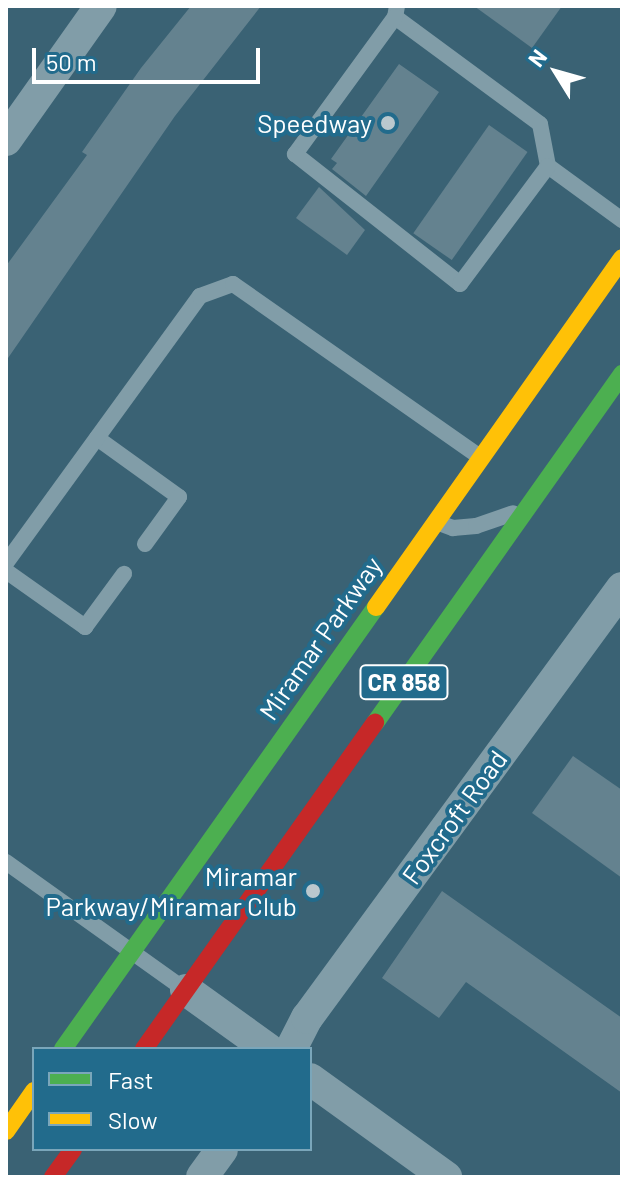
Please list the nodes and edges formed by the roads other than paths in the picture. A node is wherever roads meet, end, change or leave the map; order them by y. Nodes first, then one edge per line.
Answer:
1 (101, 6) edge
2 (396, 12) edge
3 (6, 140) edge
4 (548, 166) junction
5 (622, 220) edge
6 (622, 258) edge
7 (622, 374) edge
8 (97, 438) junction
9 (480, 457) junction
10 (528, 508) junction
11 (434, 521) junction
12 (145, 544) dead end
13 (6, 563) edge
14 (6, 571) edge
15 (124, 574) dead end
16 (622, 588) edge
17 (6, 862) edge
18 (131, 952) junction
19 (186, 990) junction
20 (64, 1047) edge
21 (145, 1047) edge
22 (265, 1047) edge
23 (292, 1047) edge
24 (312, 1080) edge
25 (32, 1094) edge
26 (6, 1131) edge
27 (72, 1151) edge
28 (221, 1151) edge
29 (53, 1177) edge
30 (202, 1177) edge
31 (446, 1177) edge

1 - 3 street
2 - 4 lane
2 - 4 lane
4 - 5 lane
6 - 9 main road, Miramar Parkway / CR 858
7 - 10 main road, CR 858
8 - 9 lane
8 - 12 lane
8 - 13 lane
9 - 11 main road, Miramar Parkway / CR 858
10 - 11 lane
10 - 19 main road, CR 858
11 - 18 main road, Miramar Parkway / CR 858
14 - 15 lane
16 - 23 street, Foxcroft Road
17 - 18 lane
18 - 19 lane
18 - 20 main road, Miramar Parkway / CR 858
19 - 21 main road, CR 858
19 - 22 street
24 - 31 street
25 - 26 main road
27 - 29 main road
28 - 30 street

